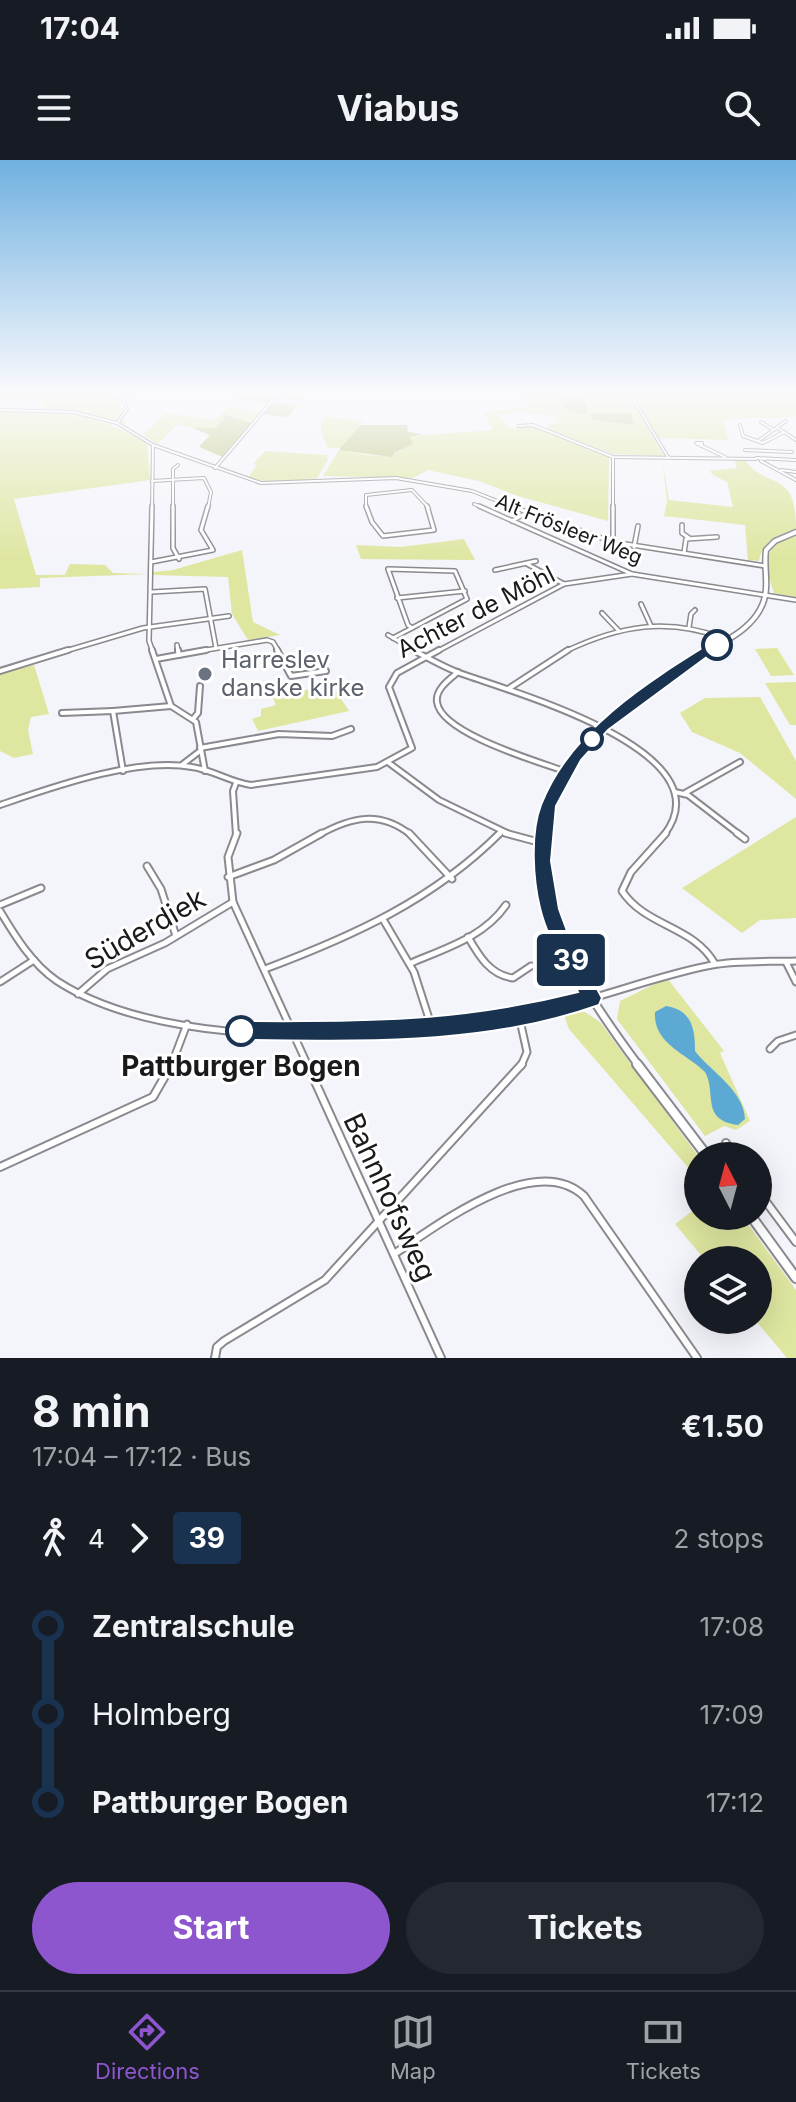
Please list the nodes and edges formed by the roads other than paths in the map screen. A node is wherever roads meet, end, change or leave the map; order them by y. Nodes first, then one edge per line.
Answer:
1 (153, 450) edge
2 (166, 450) edge
3 (230, 450) edge
4 (595, 450) edge
5 (664, 450) edge
6 (710, 450) edge
7 (745, 450) dead end
8 (756, 451) junction
9 (792, 452) dead end
10 (613, 457) junction
11 (668, 457) junction
12 (725, 457) junction
13 (760, 459) junction
14 (796, 460) edge
15 (178, 465) dead end
16 (215, 468) junction
17 (779, 471) junction
18 (796, 472) edge
19 (381, 478) junction
20 (174, 480) junction
21 (796, 480) edge
22 (152, 481) junction
23 (386, 492) junction
24 (474, 504) dead end
25 (526, 513) junction
26 (512, 521) junction
27 (682, 525) dead end
28 (638, 526) dead end
29 (796, 532) edge
30 (717, 537) dead end
31 (689, 538) junction
32 (613, 542) junction
33 (634, 547) junction
34 (684, 553) junction
35 (179, 559) junction
36 (536, 561) dead end
37 (151, 562) junction
38 (527, 564) junction
39 (765, 566) junction
40 (495, 570) dead end
41 (632, 574) junction
42 (564, 584) junction
43 (465, 591) junction
44 (152, 592) junction
45 (766, 593) junction
46 (397, 598) junction
47 (796, 600) edge
48 (641, 604) dead end
49 (695, 610) dead end
50 (602, 613) dead end
51 (229, 616) dead end
52 (209, 619) junction
53 (651, 626) junction
54 (149, 627) junction
55 (689, 627) junction
56 (412, 628) junction
57 (619, 631) junction
58 (726, 639) junction
59 (177, 645) dead end
60 (216, 649) junction
61 (179, 655) junction
62 (425, 658) junction
63 (156, 659) junction
64 (0, 671) edge
65 (326, 671) dead end
66 (458, 672) junction
67 (200, 686) dead end
68 (508, 689) junction
69 (171, 706) junction
70 (113, 711) junction
71 (62, 713) dead end
72 (193, 719) junction
73 (603, 727) junction
74 (351, 729) dead end
75 (200, 749) junction
76 (740, 762) dead end
77 (389, 763) junction
78 (181, 764) junction
79 (123, 771) junction
80 (205, 771) junction
81 (567, 772) junction
82 (236, 783) junction
83 (675, 792) junction
84 (685, 793) junction
85 (0, 805) edge
86 (500, 833) junction
87 (745, 839) dead end
88 (542, 843) junction
89 (147, 866) dead end
90 (228, 877) junction
91 (452, 879) junction
92 (41, 888) dead end
93 (233, 902) junction
94 (506, 905) dead end
95 (0, 908) edge
96 (384, 921) junction
97 (176, 936) junction
98 (468, 937) junction
99 (34, 960) junction
100 (796, 961) edge
101 (786, 962) junction
102 (411, 963) junction
103 (715, 964) junction
104 (531, 966) dead end
105 (265, 969) junction
106 (0, 982) edge
107 (796, 982) edge
108 (78, 994) junction
109 (591, 998) junction
110 (519, 1016) junction
111 (187, 1024) junction
112 (432, 1028) junction
113 (293, 1033) junction
114 (796, 1035) edge
115 (770, 1049) dead end
116 (697, 1142) edge
117 (0, 1167) edge
118 (772, 1210) edge
119 (379, 1219) junction
120 (761, 1230) edge
121 (796, 1242) edge
122 (394, 1254) junction
123 (796, 1278) edge
124 (215, 1358) edge
125 (441, 1358) edge
126 (697, 1358) edge

1 - 22 street
2 - 16 street
3 - 16 street
4 - 10 street
5 - 11 street
6 - 12 street
7 - 8 street
8 - 9 street
8 - 13 street
10 - 11 street
10 - 32 street
11 - 12 street
12 - 13 street
13 - 14 street
13 - 17 street
15 - 20 street
16 - 19 street
17 - 18 street
17 - 21 street
19 - 23 street
19 - 25 street
20 - 22 street
20 - 35 street
20 - 35 street
22 - 37 street
23 - 23 street
24 - 26 street, Alt Frösleer Weg
25 - 26 street
25 - 32 street
26 - 41 street, Alt Frösleer Weg
27 - 31 street
28 - 33 street
29 - 39 street
30 - 31 street
31 - 34 street
32 - 33 street
33 - 34 street
34 - 39 street
35 - 37 street
36 - 38 street
37 - 44 street
38 - 40 street
38 - 42 street
39 - 45 street
41 - 42 street, Achter de Möhl
41 - 45 street, Alt Frösleer Weg
42 - 62 street, Achter de Möhl
43 - 46 street
43 - 46 street
43 - 56 street
44 - 52 street
44 - 54 street
45 - 47 street, Alt Frösleer Weg
45 - 58 street
46 - 56 street
48 - 53 street
49 - 55 street
50 - 57 street
51 - 52 street
52 - 54 street
52 - 60 street
53 - 55 street
53 - 57 street
54 - 63 street
54 - 64 street
55 - 58 street
56 - 62 street
57 - 68 street
58 - 73 street
59 - 61 street
60 - 61 street
60 - 65 street
61 - 63 street
62 - 66 street
62 - 77 street, Achter de Möhl
63 - 69 street
66 - 68 street
66 - 81 street
67 - 72 street
68 - 73 street
69 - 70 street
69 - 72 street
70 - 71 street
70 - 79 street
72 - 75 street
73 - 81 street
73 - 83 street
74 - 75 street
75 - 78 street
75 - 80 street
76 - 84 street
77 - 82 street
77 - 86 street
78 - 79 street
78 - 80 street
79 - 85 street
80 - 82 street
81 - 88 street
82 - 90 street, Bahnhofsweg
83 - 84 street
83 - 103 street
84 - 87 street
86 - 88 street
86 - 91 street
88 - 109 street
89 - 97 street
90 - 91 street
90 - 93 street, Bahnhofsweg
91 - 96 street
92 - 95 street
93 - 97 street, Süderdiek
93 - 105 street, Bahnhofsweg
94 - 98 street
95 - 99 street
96 - 102 street
96 - 105 street
97 - 108 street, Süderdiek
98 - 102 street
98 - 104 street
99 - 106 street
99 - 108 street
100 - 101 street
101 - 103 street
101 - 107 street
102 - 112 street
103 - 109 street
105 - 113 street, Bahnhofsweg
108 - 111 street
109 - 110 street
109 - 116 street
110 - 112 street
110 - 119 street
111 - 113 street
111 - 117 street
112 - 113 street
113 - 119 street, Bahnhofsweg
114 - 115 street
118 - 121 street
119 - 122 street, Bahnhofsweg
119 - 124 street
120 - 123 street
122 - 125 street, Bahnhofsweg
122 - 126 street

